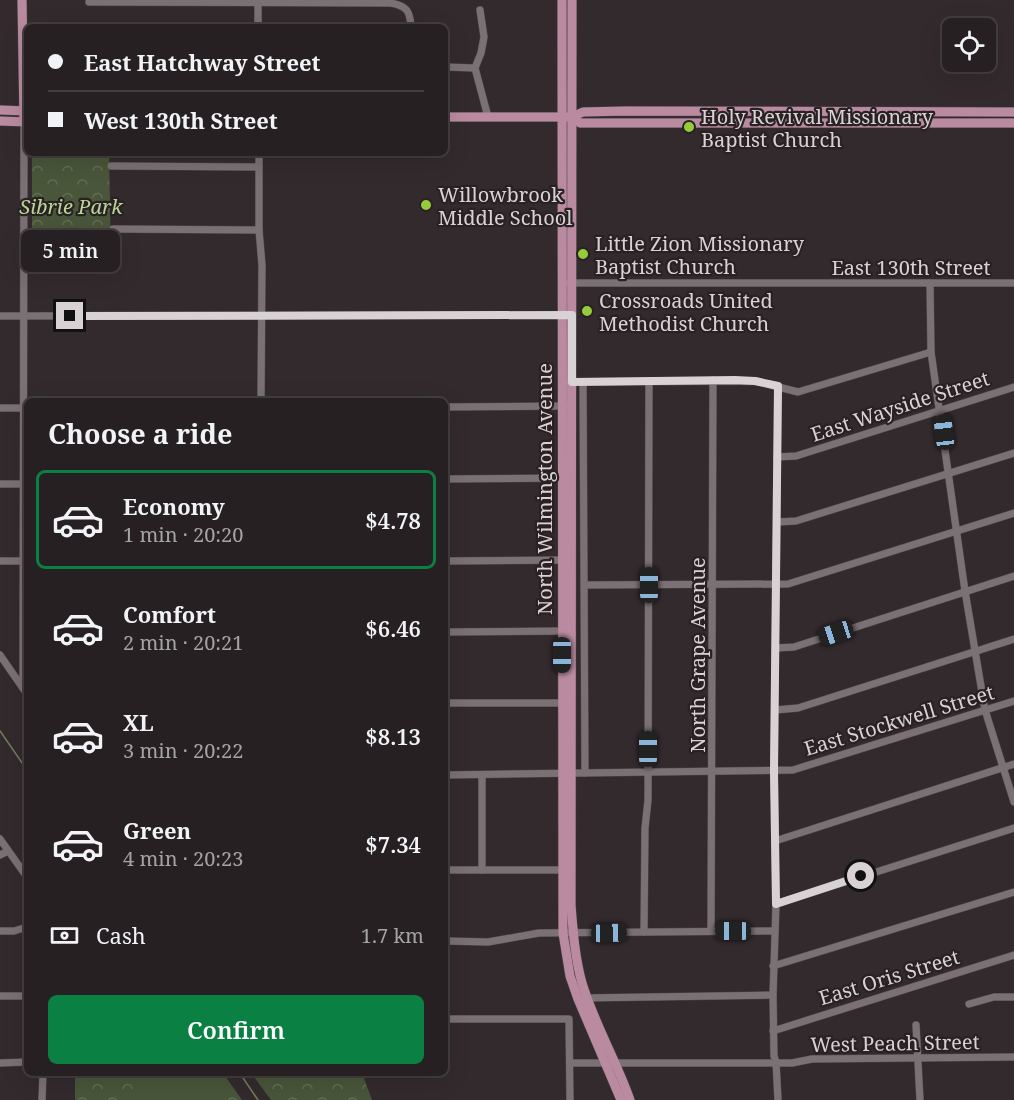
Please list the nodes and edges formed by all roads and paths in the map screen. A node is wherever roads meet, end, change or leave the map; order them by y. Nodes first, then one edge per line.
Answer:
1 (22, 0) edge
2 (562, 0) edge
3 (572, 0) edge
4 (89, 2) dead end
5 (258, 3) junction
6 (480, 10) dead end
7 (258, 24) edge
8 (411, 24) edge
9 (24, 64) edge
10 (448, 67) edge
11 (476, 68) junction
12 (0, 110) edge
13 (24, 111) edge
14 (1014, 112) edge
15 (448, 117) edge
16 (488, 117) junction
17 (566, 118) junction
18 (0, 121) edge
19 (24, 122) edge
20 (1014, 123) edge
21 (26, 156) edge
22 (259, 156) edge
23 (111, 166) dead end
24 (259, 167) junction
25 (113, 229) dead end
26 (259, 230) junction
27 (567, 283) junction
28 (930, 283) junction
29 (1014, 283) edge
30 (567, 315) junction
31 (0, 316) edge
32 (24, 316) junction
33 (261, 316) junction
34 (931, 351) junction
35 (713, 380) junction
36 (583, 381) junction
37 (649, 381) junction
38 (567, 382) junction
39 (778, 386) junction
40 (1014, 387) edge
41 (25, 398) edge
42 (261, 398) edge
43 (567, 406) junction
44 (448, 407) edge
45 (0, 408) edge
46 (24, 408) edge
47 (941, 410) junction
48 (1014, 453) edge
49 (777, 457) junction
50 (949, 475) junction
51 (567, 478) junction
52 (448, 479) edge
53 (0, 484) edge
54 (24, 484) edge
55 (1014, 513) edge
56 (778, 522) junction
57 (957, 532) junction
58 (567, 560) junction
59 (0, 561) edge
60 (24, 561) edge
61 (448, 561) edge
62 (1014, 576) edge
63 (714, 584) junction
64 (777, 584) junction
65 (585, 585) junction
66 (649, 585) junction
67 (965, 591) junction
68 (567, 631) junction
69 (448, 632) edge
70 (1014, 639) edge
71 (776, 648) junction
72 (975, 651) junction
73 (0, 655) edge
74 (24, 690) edge
75 (1014, 701) edge
76 (448, 703) edge
77 (567, 703) junction
78 (775, 710) junction
79 (985, 710) junction
80 (1014, 764) edge
81 (1003, 768) junction
82 (774, 771) junction
83 (713, 772) junction
84 (585, 773) junction
85 (648, 773) junction
86 (567, 774) junction
87 (448, 775) edge
88 (482, 776) junction
89 (1014, 802) edge
90 (1014, 828) edge
91 (0, 839) edge
92 (775, 841) junction
93 (9, 851) junction
94 (0, 855) edge
95 (448, 870) edge
96 (482, 870) junction
97 (567, 870) junction
98 (24, 873) edge
99 (1014, 892) edge
100 (776, 904) junction
101 (24, 928) edge
102 (711, 931) junction
103 (775, 931) junction
104 (0, 932) edge
105 (644, 932) junction
106 (568, 933) junction
107 (448, 941) edge
108 (1014, 955) edge
109 (773, 966) junction
110 (773, 995) junction
111 (0, 996) edge
112 (24, 996) edge
113 (1014, 996) edge
114 (583, 999) junction
115 (969, 1004) dead end
116 (448, 1019) edge
117 (916, 1024) dead end
118 (773, 1031) junction
119 (918, 1057) junction
120 (1014, 1057) edge
121 (24, 1062) edge
122 (606, 1062) junction
123 (776, 1062) junction
124 (0, 1063) edge
125 (570, 1063) junction
126 (616, 1063) junction
127 (43, 1076) edge
128 (42, 1100) edge
129 (570, 1100) edge
130 (621, 1100) edge
131 (630, 1100) edge
132 (778, 1100) edge
133 (920, 1100) edge

1 - 9 main road
2 - 17 main road
3 - 17 main road, North Wilmington Avenue
4 - 5 street
5 - 7 street
5 - 8 street
6 - 11 street
10 - 11 street
11 - 16 street
12 - 13 main road
14 - 17 main road
15 - 16 main road
16 - 17 main road
17 - 20 main road
17 - 27 main road, North Wilmington Avenue
18 - 19 main road
21 - 32 street
22 - 24 street
23 - 24 street
24 - 26 street
25 - 26 street
26 - 33 street
27 - 28 street, East 130th Street
27 - 30 main road, North Wilmington Avenue
28 - 29 street, East 130th Street
28 - 34 street
30 - 33 street
30 - 38 main road, North Wilmington Avenue
31 - 32 street
32 - 33 street
32 - 41 street
33 - 42 street
34 - 39 street
34 - 47 street
35 - 37 street
35 - 39 street
35 - 63 street, North Grape Avenue
36 - 37 street
36 - 38 street
36 - 65 street
37 - 66 street
38 - 43 main road, North Wilmington Avenue
39 - 49 street
40 - 47 street, East Wayside Street
43 - 44 street
43 - 51 main road, North Wilmington Avenue
45 - 46 street
47 - 49 street, East Wayside Street
47 - 50 street
48 - 50 street
49 - 56 street
50 - 56 street
50 - 57 street
51 - 52 street
51 - 58 main road, North Wilmington Avenue
53 - 54 street
55 - 57 street
56 - 64 street
57 - 64 street
57 - 67 street
58 - 61 street
58 - 68 main road, North Wilmington Avenue
59 - 60 street
62 - 67 street
63 - 64 street
63 - 66 street
63 - 83 street, North Grape Avenue
64 - 71 street
65 - 66 street
65 - 84 street
66 - 85 street
67 - 71 street
67 - 72 street
68 - 69 street
68 - 77 main road, North Wilmington Avenue
70 - 72 street
71 - 78 street
72 - 78 street
72 - 79 street
73 - 74 street
75 - 79 street, East Stockwell Street
76 - 77 street
77 - 86 main road, North Wilmington Avenue
78 - 82 street
79 - 81 street
79 - 82 street, East Stockwell Street
80 - 81 street
81 - 89 street
81 - 92 street
82 - 83 street, East Stockwell Street
82 - 92 street
83 - 85 street, East Stockwell Street
83 - 102 street, North Grape Avenue
84 - 85 street, East Stockwell Street
84 - 86 street, East Stockwell Street
85 - 105 street
86 - 88 street, East Stockwell Street
86 - 97 main road, North Wilmington Avenue
87 - 88 street, East Stockwell Street
88 - 96 street
90 - 100 street
91 - 93 street
92 - 100 street
93 - 94 street
93 - 98 street
95 - 96 street
96 - 97 street
97 - 106 main road, North Wilmington Avenue
99 - 109 street
100 - 103 street
101 - 104 street
102 - 103 street
102 - 105 street
103 - 109 street
105 - 106 street
106 - 107 street
106 - 114 main road, North Wilmington Avenue
108 - 118 street, East Oris Street
109 - 110 street
110 - 114 street
110 - 118 street
111 - 112 street
113 - 115 street
114 - 122 main road, North Wilmington Avenue
114 - 126 main road, North Wilmington Avenue
116 - 125 street
117 - 119 street
118 - 123 street
119 - 120 street, West Peach Street
119 - 123 street, West Peach Street
119 - 133 street
121 - 124 street
122 - 125 street, West Peach Street
122 - 126 street, West Peach Street
122 - 130 main road, North Wilmington Avenue
123 - 126 street, West Peach Street
123 - 132 street
125 - 129 street
126 - 131 main road, North Wilmington Avenue
127 - 128 street

